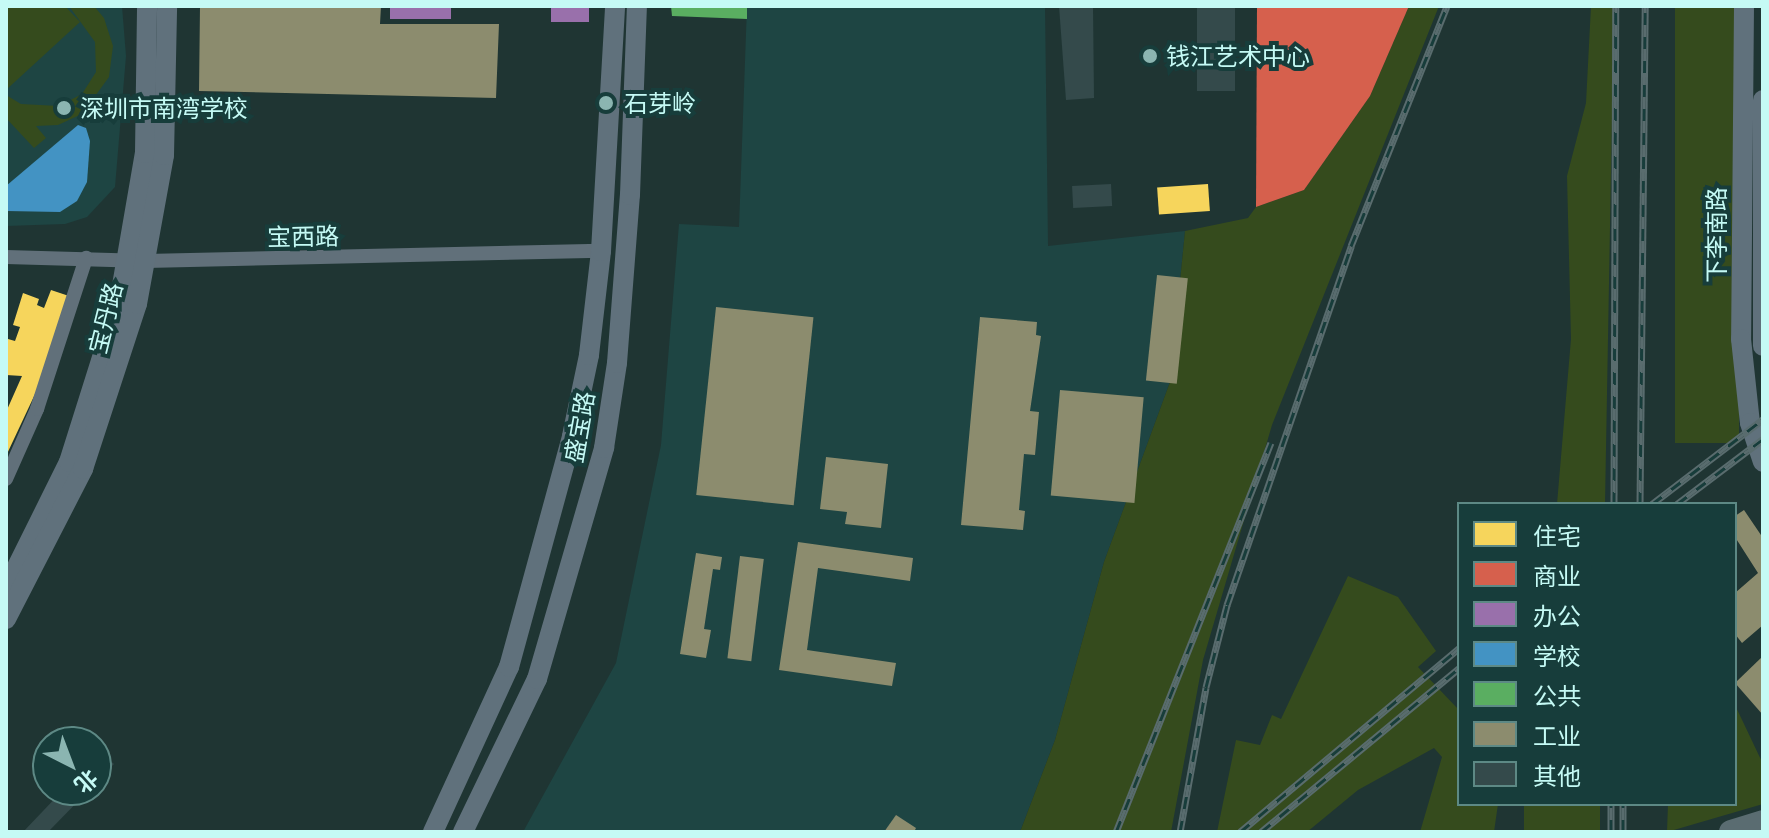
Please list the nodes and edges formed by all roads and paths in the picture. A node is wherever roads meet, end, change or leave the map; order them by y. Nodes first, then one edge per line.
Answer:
1 (147, 6) edge
2 (167, 6) edge
3 (615, 6) edge
4 (637, 6) edge
5 (1744, 6) edge
6 (1763, 100) edge
7 (601, 251) junction
8 (6, 257) edge
9 (86, 258) junction
10 (137, 261) junction
11 (1763, 346) edge
12 (1756, 411) edge
13 (1762, 456) edge
14 (6, 479) edge
15 (6, 589) edge
16 (6, 619) edge
17 (1763, 822) edge
18 (433, 832) edge
19 (463, 832) edge
20 (1731, 832) edge

1 - 10 main road, 宝丹路
2 - 10 main road, 宝丹路
3 - 7 main road, 盛宝路
4 - 19 main road, 盛宝路
5 - 12 main road, 下李南路
6 - 11 main road, 下李南路
7 - 10 street, 宝西路
7 - 18 main road, 盛宝路
8 - 9 street, 宝西路
9 - 10 street, 宝西路
9 - 14 street
10 - 15 main road, 宝丹路
10 - 16 main road, 宝丹路
12 - 13 main road, 下李南路
17 - 20 highway

